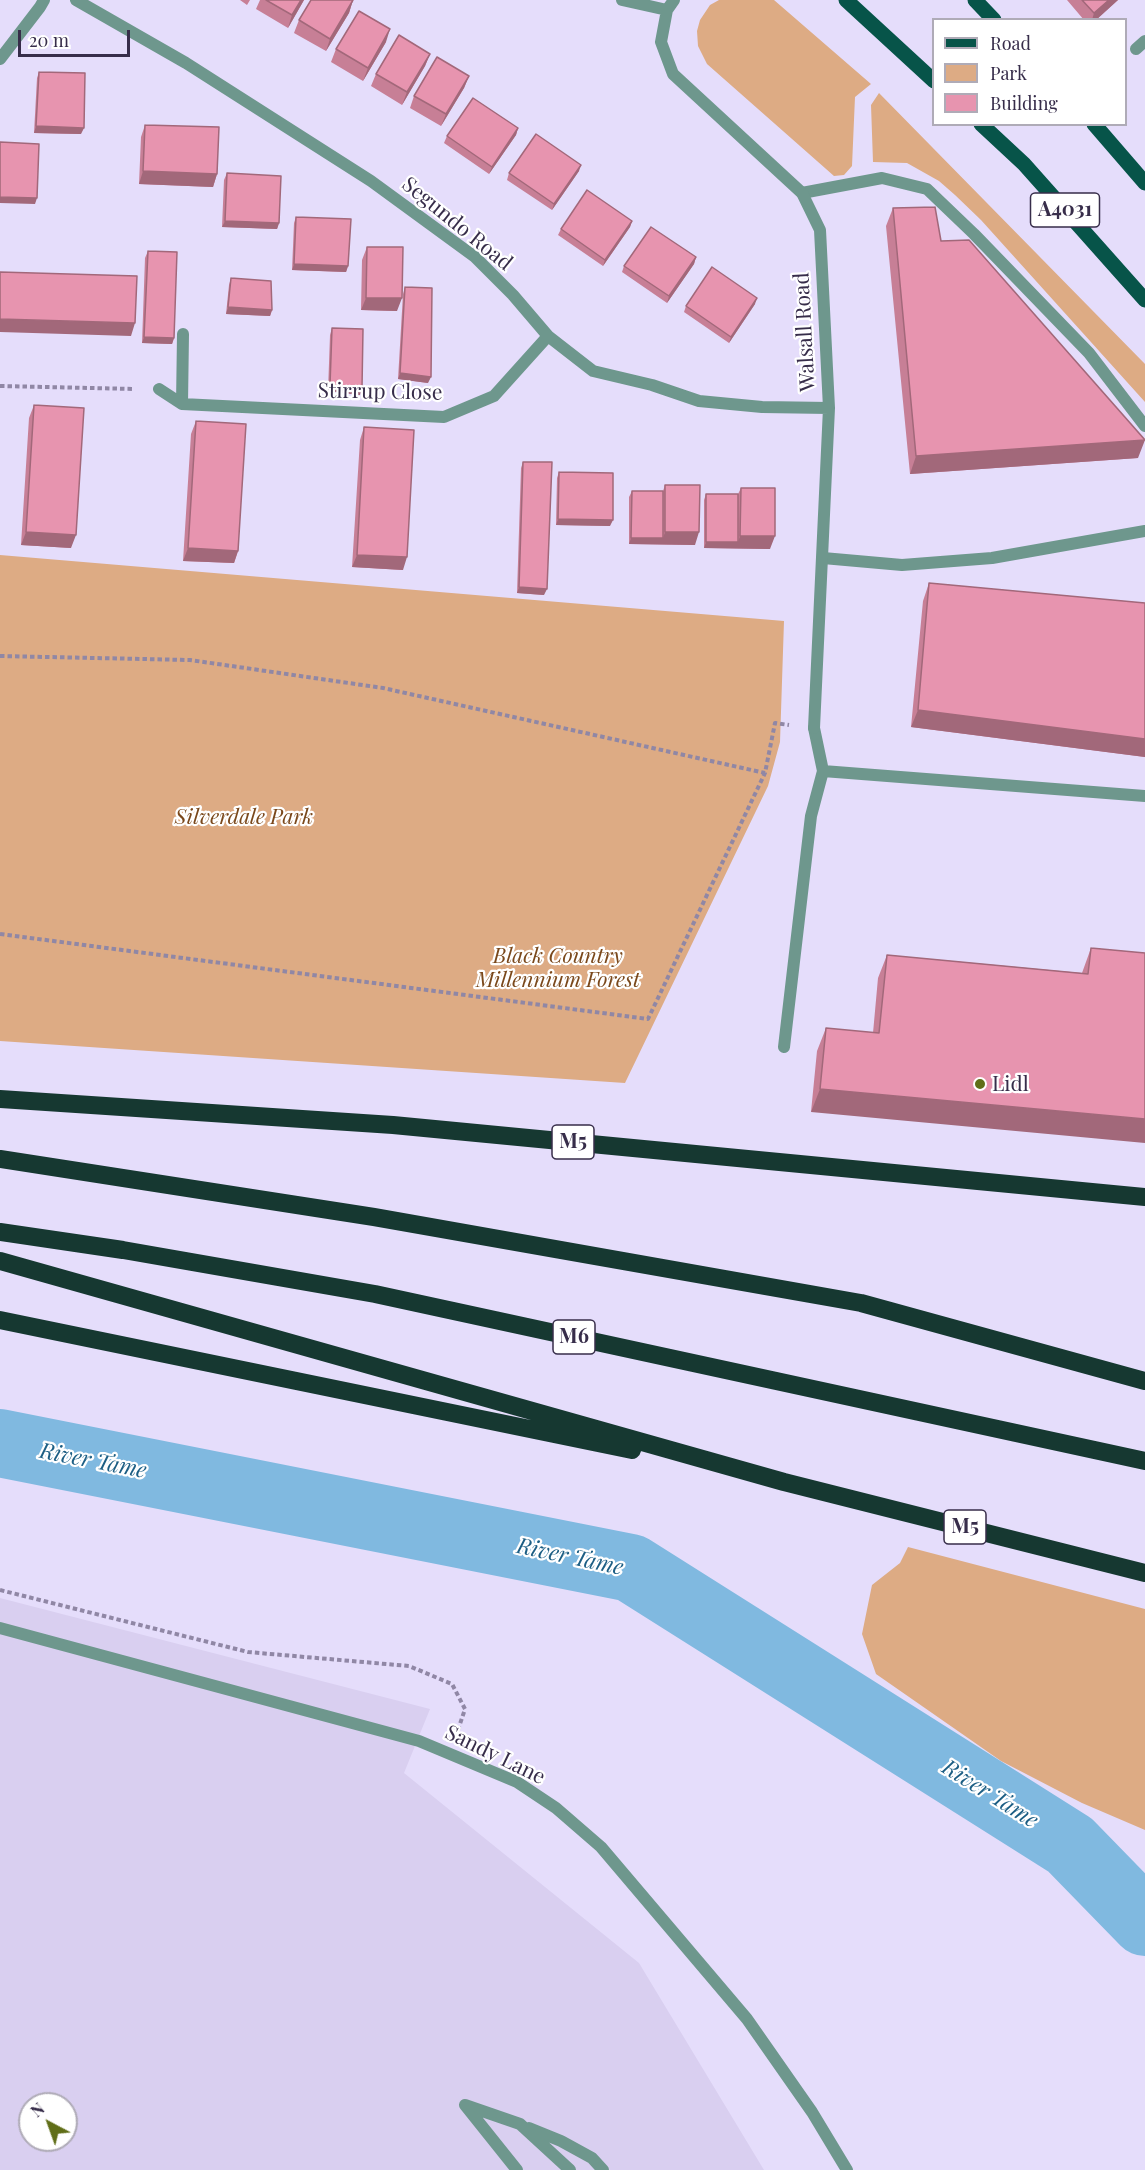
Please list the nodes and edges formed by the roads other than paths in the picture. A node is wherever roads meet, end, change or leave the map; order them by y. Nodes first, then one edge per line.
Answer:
1 (44, 0) edge
2 (76, 0) edge
3 (622, 0) edge
4 (846, 0) edge
5 (975, 0) edge
6 (671, 5) edge
7 (992, 18) edge
8 (0, 59) edge
9 (932, 80) edge
10 (983, 126) edge
11 (1096, 126) edge
12 (1145, 183) edge
13 (802, 193) junction
14 (1145, 300) edge
15 (183, 334) dead end
16 (548, 336) junction
17 (159, 389) road end
18 (182, 404) junction
19 (829, 408) junction
20 (1145, 426) edge
21 (1145, 531) edge
22 (823, 558) junction
23 (823, 771) junction
24 (1145, 796) edge
25 (784, 1047) dead end
26 (0, 1099) edge
27 (0, 1159) edge
28 (1145, 1197) edge
29 (0, 1232) edge
30 (0, 1261) edge
31 (0, 1320) edge
32 (1145, 1381) edge
33 (1145, 1461) edge
34 (784, 1482) junction
35 (1145, 1573) edge
36 (0, 1628) edge
37 (520, 2124) junction
38 (517, 2170) edge
39 (570, 2170) edge
40 (603, 2170) edge
41 (847, 2170) edge

1 - 8 street
2 - 16 street, Segundo Road
3 - 6 street
4 - 9 main road
5 - 7 main road
6 - 13 street, Walsall Road
10 - 14 main road, A4031
11 - 12 main road
13 - 19 street, Walsall Road
13 - 20 street
15 - 18 street
16 - 18 street, Stirrup Close
16 - 19 street, Segundo Road
17 - 18 street
19 - 22 street, Walsall Road
21 - 22 street
22 - 23 street, Walsall Road
23 - 24 street
23 - 25 street
26 - 28 highway, M5
27 - 32 highway
29 - 33 highway, M6
30 - 34 highway, M5
31 - 34 highway, M5
34 - 35 highway, M5
36 - 41 street, Sandy Lane
37 - 38 street
37 - 39 street
37 - 40 street

